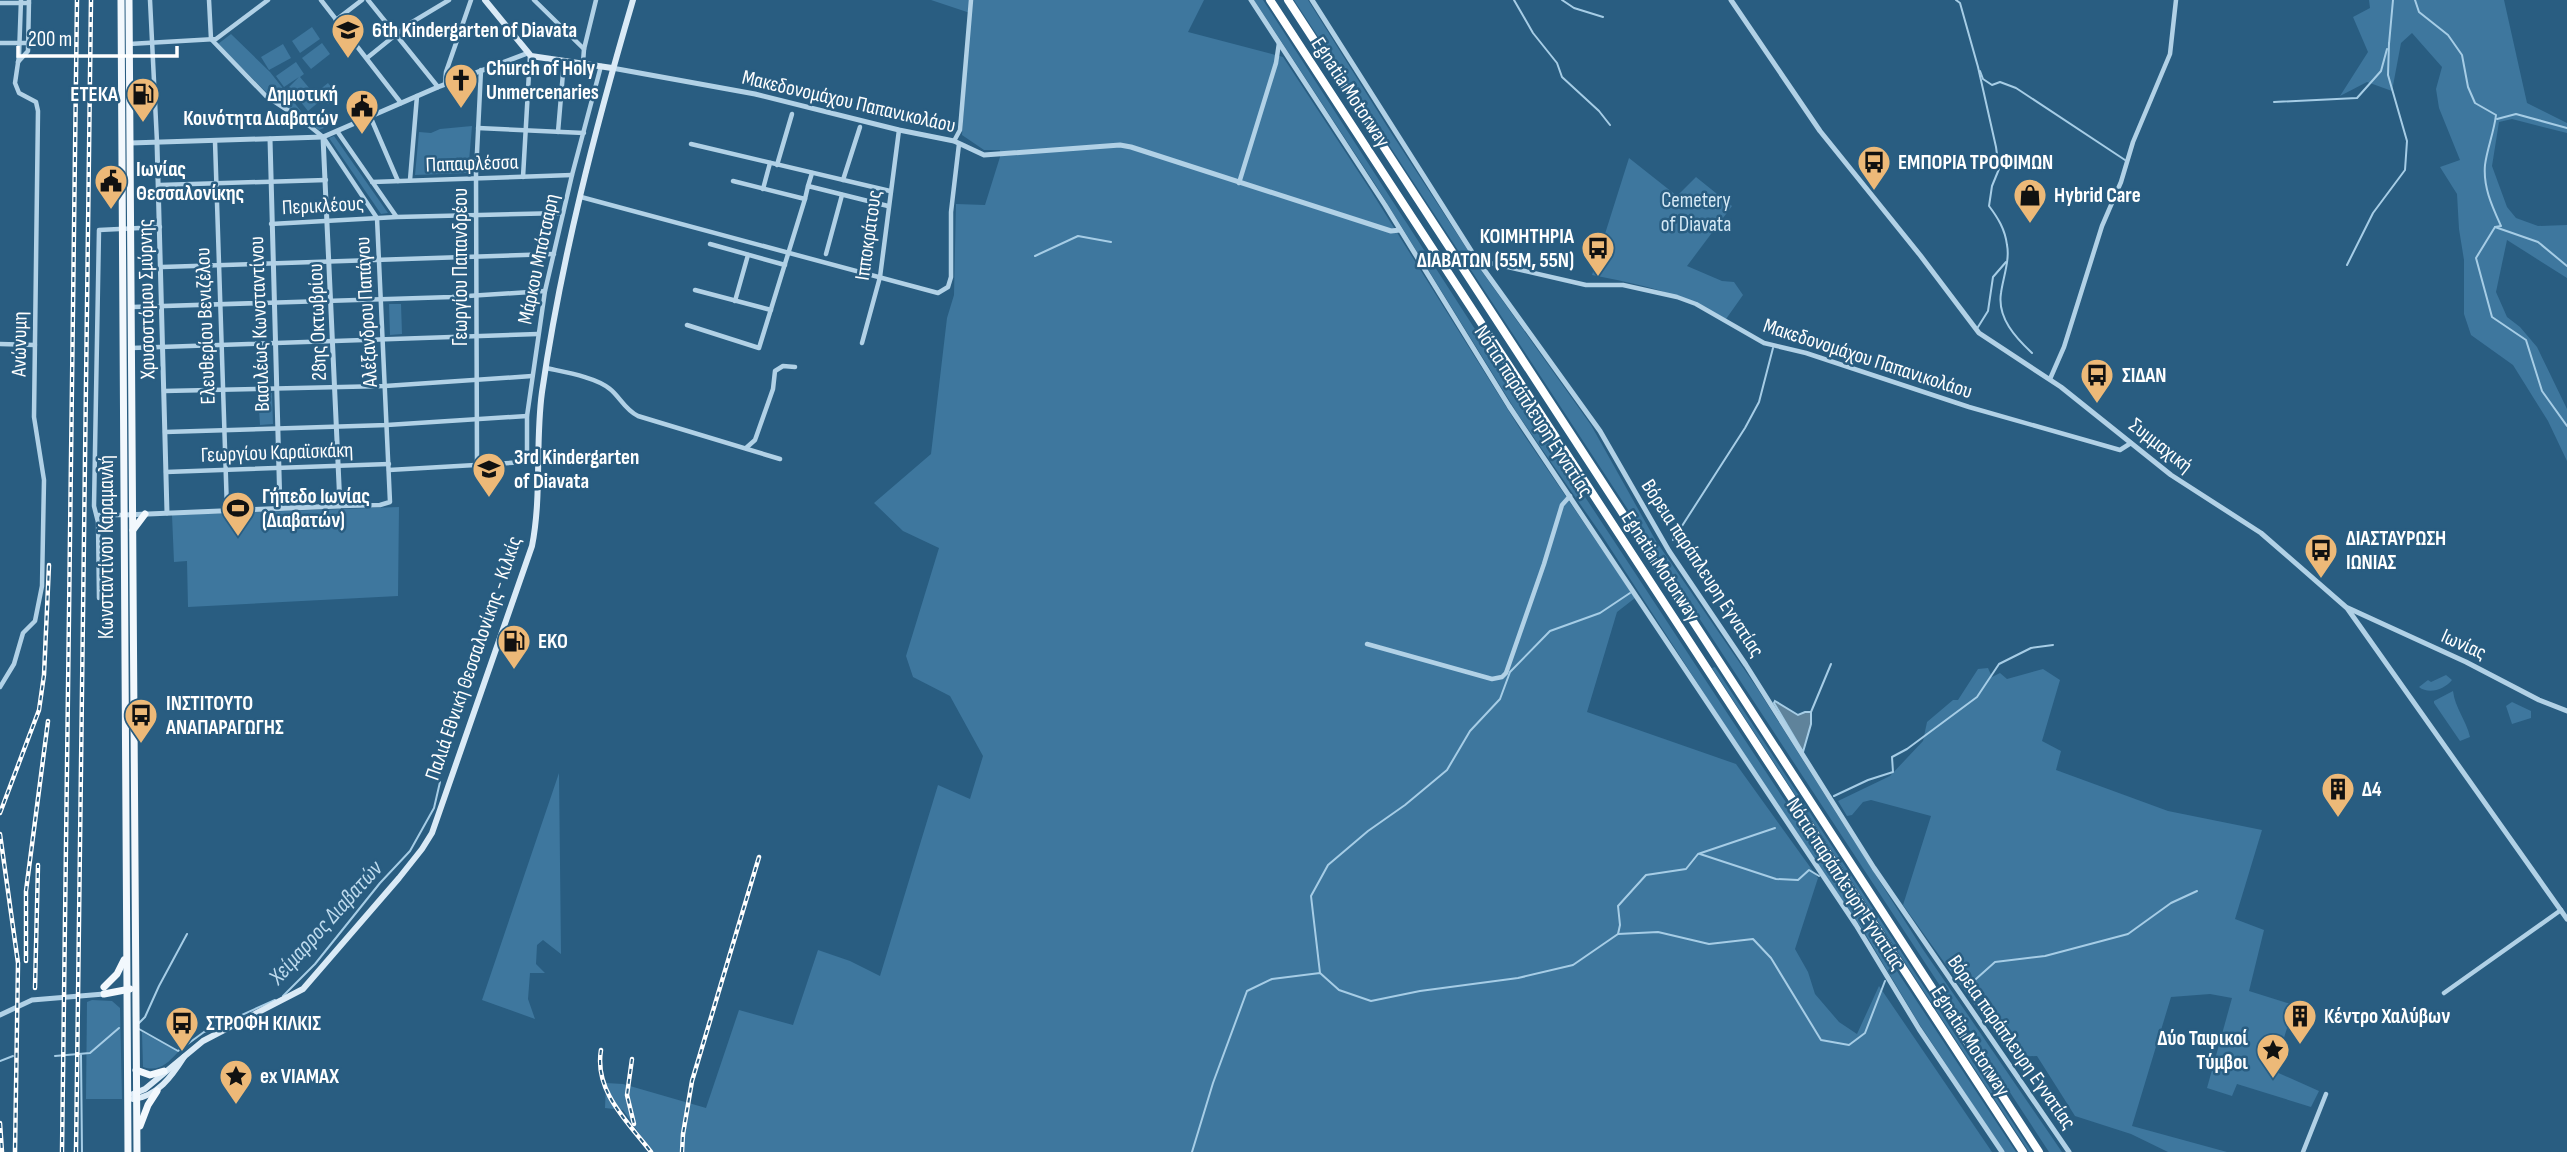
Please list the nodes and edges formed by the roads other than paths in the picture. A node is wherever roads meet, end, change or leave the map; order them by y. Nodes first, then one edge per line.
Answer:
1 (121, 0) edge
2 (129, 0) edge
3 (150, 0) edge
4 (209, 0) edge
5 (257, 0) edge
6 (268, 0) edge
7 (321, 0) edge
8 (362, 0) edge
9 (368, 0) edge
10 (449, 0) edge
11 (471, 0) edge
12 (485, 0) edge
13 (534, 0) edge
14 (588, 0) edge
15 (596, 0) edge
16 (633, 0) edge
17 (971, 0) edge
18 (1251, 0) edge
19 (1270, 0) edge
20 (1288, 0) edge
21 (1312, 0) edge
22 (1731, 0) edge
23 (2176, 0) edge
24 (21, 1) edge
25 (29, 1) edge
26 (0, 2) edge
27 (595, 6) junction
28 (259, 7) junction
29 (336, 20) junction
30 (396, 34) junction
31 (211, 38) junction
32 (0, 43) edge
33 (19, 43) junction
34 (28, 43) junction
35 (152, 43) junction
36 (1279, 43) junction
37 (129, 44) junction
38 (584, 49) junction
39 (529, 54) junction
40 (367, 58) junction
41 (564, 61) junction
42 (19, 62) junction
43 (583, 64) junction
44 (607, 66) junction
45 (481, 70) junction
46 (442, 85) junction
47 (417, 96) junction
48 (401, 103) junction
49 (792, 114) dead end
50 (370, 116) junction
51 (478, 128) junction
52 (860, 128) dead end
53 (899, 130) junction
54 (337, 131) junction
55 (525, 132) junction
56 (558, 132) junction
57 (584, 133) junction
58 (323, 137) junction
59 (270, 139) junction
60 (215, 141) junction
61 (956, 142) junction
62 (158, 143) junction
63 (130, 144) junction
64 (691, 144) dead end
65 (770, 163) junction
66 (777, 164) junction
67 (812, 173) junction
68 (572, 175) junction
69 (523, 177) junction
70 (475, 178) junction
71 (326, 180) junction
72 (410, 180) junction
73 (843, 180) junction
74 (271, 181) junction
75 (398, 181) junction
76 (733, 181) dead end
77 (372, 182) junction
78 (216, 183) junction
79 (1238, 183) junction
80 (160, 185) junction
81 (808, 186) junction
82 (763, 189) junction
83 (890, 191) junction
84 (842, 195) junction
85 (581, 197) junction
86 (805, 199) junction
87 (888, 206) junction
88 (563, 213) junction
89 (475, 216) junction
90 (397, 217) junction
91 (377, 218) junction
92 (328, 221) junction
93 (271, 224) junction
94 (161, 227) junction
95 (127, 229) junction
96 (1400, 230) junction
97 (710, 244) dead end
98 (789, 251) junction
99 (554, 254) junction
100 (826, 254) dead end
101 (748, 255) junction
102 (475, 256) junction
103 (379, 260) junction
104 (1477, 260) junction
105 (330, 262) junction
106 (272, 265) junction
107 (785, 265) junction
108 (219, 266) junction
109 (162, 267) junction
110 (880, 277) junction
111 (695, 290) dead end
112 (545, 291) junction
113 (476, 296) junction
114 (381, 299) junction
115 (331, 301) junction
116 (735, 301) junction
117 (274, 303) junction
118 (220, 305) junction
119 (131, 307) junction
120 (162, 307) junction
121 (771, 310) junction
122 (687, 325) dead end
123 (538, 334) junction
124 (476, 336) junction
125 (383, 339) junction
126 (333, 341) junction
127 (275, 343) junction
128 (862, 343) dead end
129 (0, 344) edge
130 (35, 345) junction
131 (221, 345) junction
132 (163, 347) junction
133 (131, 348) junction
134 (796, 367) dead end
135 (546, 368) junction
136 (532, 376) junction
137 (476, 379) junction
138 (2050, 379) junction
139 (385, 386) junction
140 (276, 388) junction
141 (335, 388) junction
142 (223, 390) junction
143 (164, 391) junction
144 (527, 416) junction
145 (477, 419) junction
146 (387, 425) junction
147 (337, 427) junction
148 (278, 428) junction
149 (224, 429) junction
150 (165, 432) junction
151 (2131, 443) junction
152 (746, 449) junction
153 (780, 459) dead end
154 (527, 461) joint
155 (338, 465) junction
156 (477, 465) junction
157 (279, 467) junction
158 (389, 467) junction
159 (225, 469) junction
160 (166, 472) junction
161 (1570, 496) junction
162 (340, 506) junction
163 (280, 508) junction
164 (227, 510) junction
165 (167, 513) junction
166 (128, 514) junction
167 (145, 514) junction
168 (96, 515) junction
169 (133, 530) junction
170 (99, 598) dead end
171 (2347, 608) junction
172 (2363, 615) junction
173 (2355, 622) junction
174 (1367, 644) dead end
175 (0, 687) edge
176 (2567, 711) edge
177 (2561, 910) junction
178 (2567, 919) edge
179 (126, 953) junction
180 (127, 986) junction
181 (136, 986) junction
182 (104, 991) junction
183 (2444, 993) dead end
184 (127, 1009) junction
185 (0, 1015) edge
186 (187, 1053) junction
187 (136, 1070) junction
188 (164, 1071) junction
189 (157, 1091) junction
190 (2326, 1094) dead end
191 (127, 1096) junction
192 (136, 1096) junction
193 (137, 1137) junction
194 (128, 1152) edge
195 (138, 1152) edge
196 (2002, 1152) edge
197 (2023, 1152) edge
198 (2039, 1152) edge
199 (2069, 1152) edge
200 (2303, 1152) edge

1 - 95 main road, Κωνσταντίνου Καραμανλή
2 - 37 main road, Κωνσταντίνου Καραμανλή
3 - 35 street, Χρυσοστόμου Σμύρνης
4 - 31 street
5 - 28 street
6 - 28 street
7 - 29 street
8 - 29 street
9 - 30 street
10 - 30 street
11 - 46 street
12 - 39 main road
13 - 38 street
14 - 27 street
15 - 27 street
16 - 44 main road, Παλιά Εθνική Θεσσαλονίκης - Κιλκίς
17 - 61 street
18 - 36 street, Νότια παράπλευρη Εγνατίας
19 - 197 highway, Egnatia Motorway
20 - 198 highway, Egnatia Motorway
21 - 104 street, Βόρεια παράπλευρη Εγνατίας
22 - 138 street, Συμμαχική
23 - 138 street
24 - 25 street
24 - 26 street
24 - 33 street, Ανώνυμη
25 - 34 street
27 - 38 street
28 - 31 street
29 - 40 street
30 - 40 street
30 - 46 street
31 - 35 street
31 - 58 street, Αλέξανδρου Παπάγου
32 - 33 street
33 - 34 street
33 - 42 street, Ανώνυμη
34 - 42 street
35 - 37 street
35 - 62 street, Χρυσοστόμου Σμύρνης
36 - 79 street
36 - 96 street, Νότια παράπλευρη Εγνατίας
37 - 63 main road, Κωνσταντίνου Καραμανλή
38 - 43 street
39 - 41 main road
39 - 45 street
39 - 55 street
40 - 48 street
41 - 43 main road
41 - 56 street
42 - 130 street, Ανώνυμη
43 - 44 main road
44 - 53 street, Μακεδονομάχου Παπανικολάου
44 - 57 street, Μάρκου Μπότσαρη
44 - 85 main road, Παλιά Εθνική Θεσσαλονίκης - Κιλκίς
45 - 46 street
45 - 51 street, Γεωργίου Παπανδρέου
46 - 47 street
47 - 48 street
47 - 72 street
48 - 50 street
49 - 66 street
50 - 54 street
50 - 75 street
51 - 55 street
51 - 70 street, Γεωργίου Παπανδρέου
52 - 73 street
53 - 61 street, Μακεδονομάχου Παπανικολάου
53 - 83 street, Ιπποκράτους
54 - 58 street
54 - 77 street
55 - 56 street
55 - 69 street
56 - 57 street
57 - 68 street, Μάρκου Μπότσαρη
58 - 59 street
58 - 71 street, 28ης Οκτωβρίου
58 - 91 street, Αλέξανδρου Παπάγου
59 - 60 street
59 - 74 street, Βασιλέως Κωνσταντίνου
60 - 62 street
60 - 78 street, Ελευθερίου Βενιζέλου
61 - 79 street, Μακεδονομάχου Παπανικολάου
61 - 110 street
62 - 63 street
62 - 80 street, Χρυσοστόμου Σμύρνης
63 - 95 main road, Κωνσταντίνου Καραμανλή
64 - 65 street
65 - 66 street
65 - 82 street
66 - 67 street
67 - 73 street
67 - 81 street
68 - 69 street, Παπαφλέσσα
68 - 88 street, Μάρκου Μπότσαρη
69 - 70 street, Παπαφλέσσα
70 - 72 street, Παπαφλέσσα
70 - 89 street, Γεωργίου Παπανδρέου
71 - 74 street
71 - 92 street, 28ης Οκτωβρίου
72 - 75 street, Παπαφλέσσα
73 - 83 street
74 - 78 street
74 - 93 street, Βασιλέως Κωνσταντίνου
75 - 77 street, Παπαφλέσσα
76 - 82 street
77 - 90 street
78 - 80 street
78 - 108 street, Ελευθερίου Βενιζέλου
79 - 96 street, Μακεδονομάχου Παπανικολάου
80 - 94 street, Χρυσοστόμου Σμύρνης
81 - 84 street
81 - 86 street
82 - 86 street
83 - 87 street, Ιπποκράτους
84 - 87 street
84 - 100 street
85 - 98 street
85 - 135 main road, Παλιά Εθνική Θεσσαλονίκης - Κιλκίς
86 - 98 street
87 - 110 street, Ιπποκράτους
88 - 89 street, Περικλέους
88 - 99 street, Μάρκου Μπότσαρη
89 - 90 street, Περικλέους
89 - 102 street, Γεωργίου Παπανδρέου
90 - 91 street, Περικλέους
91 - 92 street, Περικλέους
91 - 103 street, Αλέξανδρου Παπάγου
92 - 93 street, Περικλέους
92 - 105 street, 28ης Οκτωβρίου
93 - 106 street, Βασιλέως Κωνσταντίνου
94 - 95 street
94 - 109 street, Χρυσοστόμου Σμύρνης
95 - 119 main road, Κωνσταντίνου Καραμανλή
95 - 166 main road, Κωνσταντίνου Καραμανλή
95 - 168 street
96 - 161 street, Νότια παράπλευρη Εγνατίας
97 - 101 street
98 - 107 street
98 - 110 street
99 - 102 street
99 - 112 street, Μάρκου Μπότσαρη
101 - 107 street
101 - 116 street
102 - 103 street
102 - 113 street, Γεωργίου Παπανδρέου
103 - 105 street
103 - 114 street, Αλέξανδρου Παπάγου
104 - 151 street, Μακεδονομάχου Παπανικολάου
104 - 199 street, Βόρεια παράπλευρη Εγνατίας
105 - 106 street
105 - 115 street, 28ης Οκτωβρίου
106 - 108 street
106 - 117 street, Βασιλέως Κωνσταντίνου
107 - 121 street
108 - 109 street
108 - 118 street, Ελευθερίου Βενιζέλου
109 - 120 street, Χρυσοστόμου Σμύρνης
110 - 128 street, Ιπποκράτους
111 - 116 street
112 - 113 street
112 - 123 street, Μάρκου Μπότσαρη
113 - 114 street
113 - 124 street, Γεωργίου Παπανδρέου
114 - 115 street
114 - 125 street, Αλέξανδρου Παπάγου
115 - 117 street
115 - 126 street, 28ης Οκτωβρίου
116 - 121 street
117 - 118 street
117 - 127 street, Βασιλέως Κωνσταντίνου
118 - 120 street
118 - 131 street, Ελευθερίου Βενιζέλου
119 - 120 street
119 - 133 main road, Κωνσταντίνου Καραμανλή
120 - 132 street, Χρυσοστόμου Σμύρνης
121 - 122 street
123 - 124 street
123 - 136 street, Μάρκου Μπότσαρη
124 - 125 street
124 - 137 street, Γεωργίου Παπανδρέου
125 - 126 street
125 - 139 street, Αλέξανδρου Παπάγου
126 - 127 street
126 - 141 street, 28ης Οκτωβρίου
127 - 131 street
127 - 140 street, Βασιλέως Κωνσταντίνου
129 - 130 street
130 - 175 street, Ανώνυμη
131 - 132 street
131 - 142 street, Ελευθερίου Βενιζέλου
132 - 133 street
132 - 143 street, Χρυσοστόμου Σμύρνης
133 - 166 main road, Κωνσταντίνου Καραμανλή
134 - 152 street
135 - 152 street
135 - 186 main road, Παλιά Εθνική Θεσσαλονίκης - Κιλκίς
136 - 137 street
136 - 144 street, Μάρκου Μπότσαρη
137 - 139 street
137 - 145 street, Γεωργίου Παπανδρέου
138 - 151 street, Συμμαχική
139 - 141 street
139 - 146 street, Αλέξανδρου Παπάγου
140 - 141 street
140 - 142 street
140 - 148 street, Βασιλέως Κωνσταντίνου
141 - 147 street, 28ης Οκτωβρίου
142 - 143 street
142 - 149 street, Ελευθερίου Βενιζέλου
143 - 150 street, Χρυσοστόμου Σμύρνης
144 - 145 street
144 - 154 street, Μάρκου Μπότσαρη
145 - 146 street
145 - 156 street, Γεωργίου Παπανδρέου
146 - 147 street
146 - 158 street, Αλέξανδρου Παπάγου
147 - 148 street
147 - 155 street, 28ης Οκτωβρίου
148 - 149 street
148 - 157 street, Βασιλέως Κωνσταντίνου
149 - 150 street
149 - 159 street, Ελευθερίου Βενιζέλου
150 - 160 street, Χρυσοστόμου Σμύρνης
151 - 171 street, Συμμαχική
152 - 153 street
154 - 156 street, Γεωργίου Καραϊσκάκη
155 - 157 street, Γεωργίου Καραϊσκάκη
155 - 158 street, Γεωργίου Καραϊσκάκη
155 - 162 street, 28ης Οκτωβρίου
156 - 158 street, Γεωργίου Καραϊσκάκη
157 - 159 street, Γεωργίου Καραϊσκάκη
157 - 163 street, Βασιλέως Κωνσταντίνου
158 - 162 street, Αλέξανδρου Παπάγου
159 - 160 street, Γεωργίου Καραϊσκάκη
159 - 164 street, Ελευθερίου Βενιζέλου
160 - 165 street, Χρυσοστόμου Σμύρνης
161 - 174 street
161 - 196 street, Νότια παράπλευρη Εγνατίας
162 - 163 street
163 - 164 street
164 - 165 street
165 - 167 street
166 - 167 street
166 - 168 street
166 - 169 main road, Κωνσταντίνου Καραμανλή
166 - 179 main road, Κωνσταντίνου Καραμανλή
167 - 169 main road
168 - 170 street
169 - 181 main road, Κωνσταντίνου Καραμανλή
171 - 172 street, Ιωνίας
171 - 173 street, Συμμαχική
172 - 173 street
172 - 176 street, Ιωνίας
173 - 177 street, Συμμαχική
177 - 178 street, Συμμαχική
177 - 183 street
179 - 180 main road, Κωνσταντίνου Καραμανλή
179 - 182 main road
180 - 181 main road
180 - 182 main road
180 - 184 main road, Κωνσταντίνου Καραμανλή
181 - 187 main road, Κωνσταντίνου Καραμανλή
182 - 184 main road
182 - 185 street
184 - 191 main road, Κωνσταντίνου Καραμανλή
186 - 188 main road, Παλιά Εθνική Θεσσαλονίκης - Κιλκίς
186 - 189 main road, Παλιά Εθνική Θεσσαλονίκης - Κιλκίς
187 - 188 main road
187 - 192 main road, Κωνσταντίνου Καραμανλή
188 - 192 main road, Παλιά Εθνική Θεσσαλονίκης - Κιλκίς
189 - 192 main road
189 - 193 main road
190 - 200 street
191 - 192 main road
191 - 194 main road, Κωνσταντίνου Καραμανλή
192 - 193 main road, Κωνσταντίνου Καραμανλή
193 - 195 main road, Κωνσταντίνου Καραμανλή

